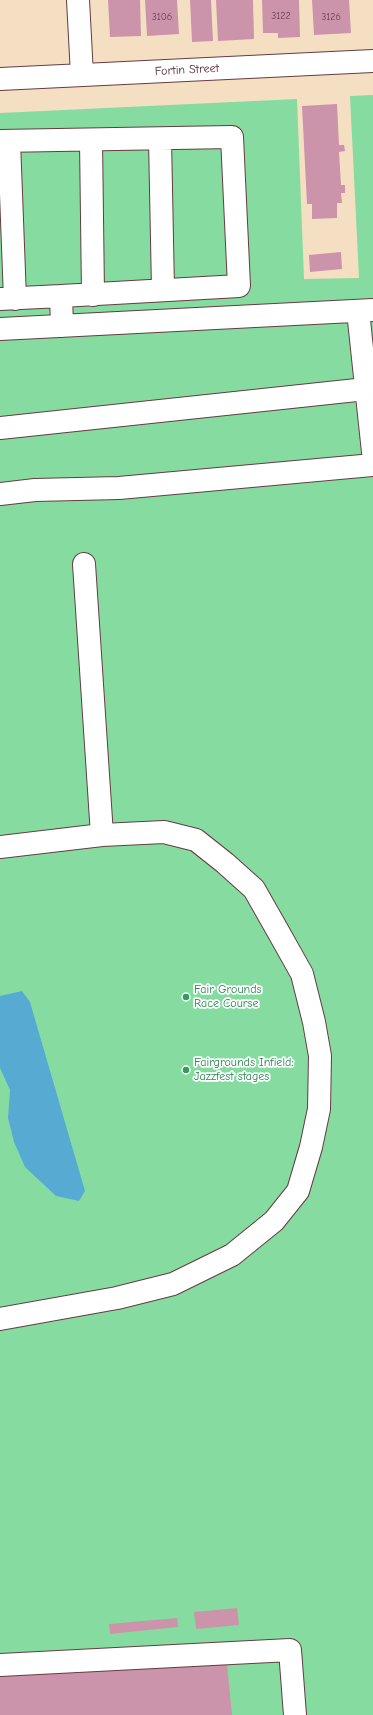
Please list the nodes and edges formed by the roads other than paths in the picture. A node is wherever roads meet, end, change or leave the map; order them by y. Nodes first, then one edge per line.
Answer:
1 (78, 0) edge
2 (373, 61) edge
3 (82, 75) junction
4 (0, 79) edge
5 (160, 139) junction
6 (91, 140) junction
7 (5, 141) edge
8 (163, 290) junction
9 (94, 294) junction
10 (61, 296) junction
11 (7, 299) edge
12 (365, 310) edge
13 (62, 326) junction
14 (0, 329) edge
15 (366, 389) junction
16 (0, 428) edge
17 (373, 452) edge
18 (373, 465) edge
19 (0, 494) edge
20 (84, 564) dead end
21 (102, 835) junction
22 (0, 847) edge
23 (0, 1319) edge
24 (0, 1665) edge
25 (295, 1715) edge

1 - 3 street
2 - 3 street, Fortin Street
3 - 4 street, Fortin Street
5 - 6 street
5 - 8 street
5 - 8 street
6 - 7 street
6 - 9 street
7 - 11 street
8 - 9 street
9 - 10 street
10 - 11 street
10 - 13 street
12 - 13 street
12 - 15 street
13 - 14 street
15 - 16 street
15 - 17 street
18 - 19 street
20 - 21 street
21 - 22 street
21 - 23 street
24 - 25 street

